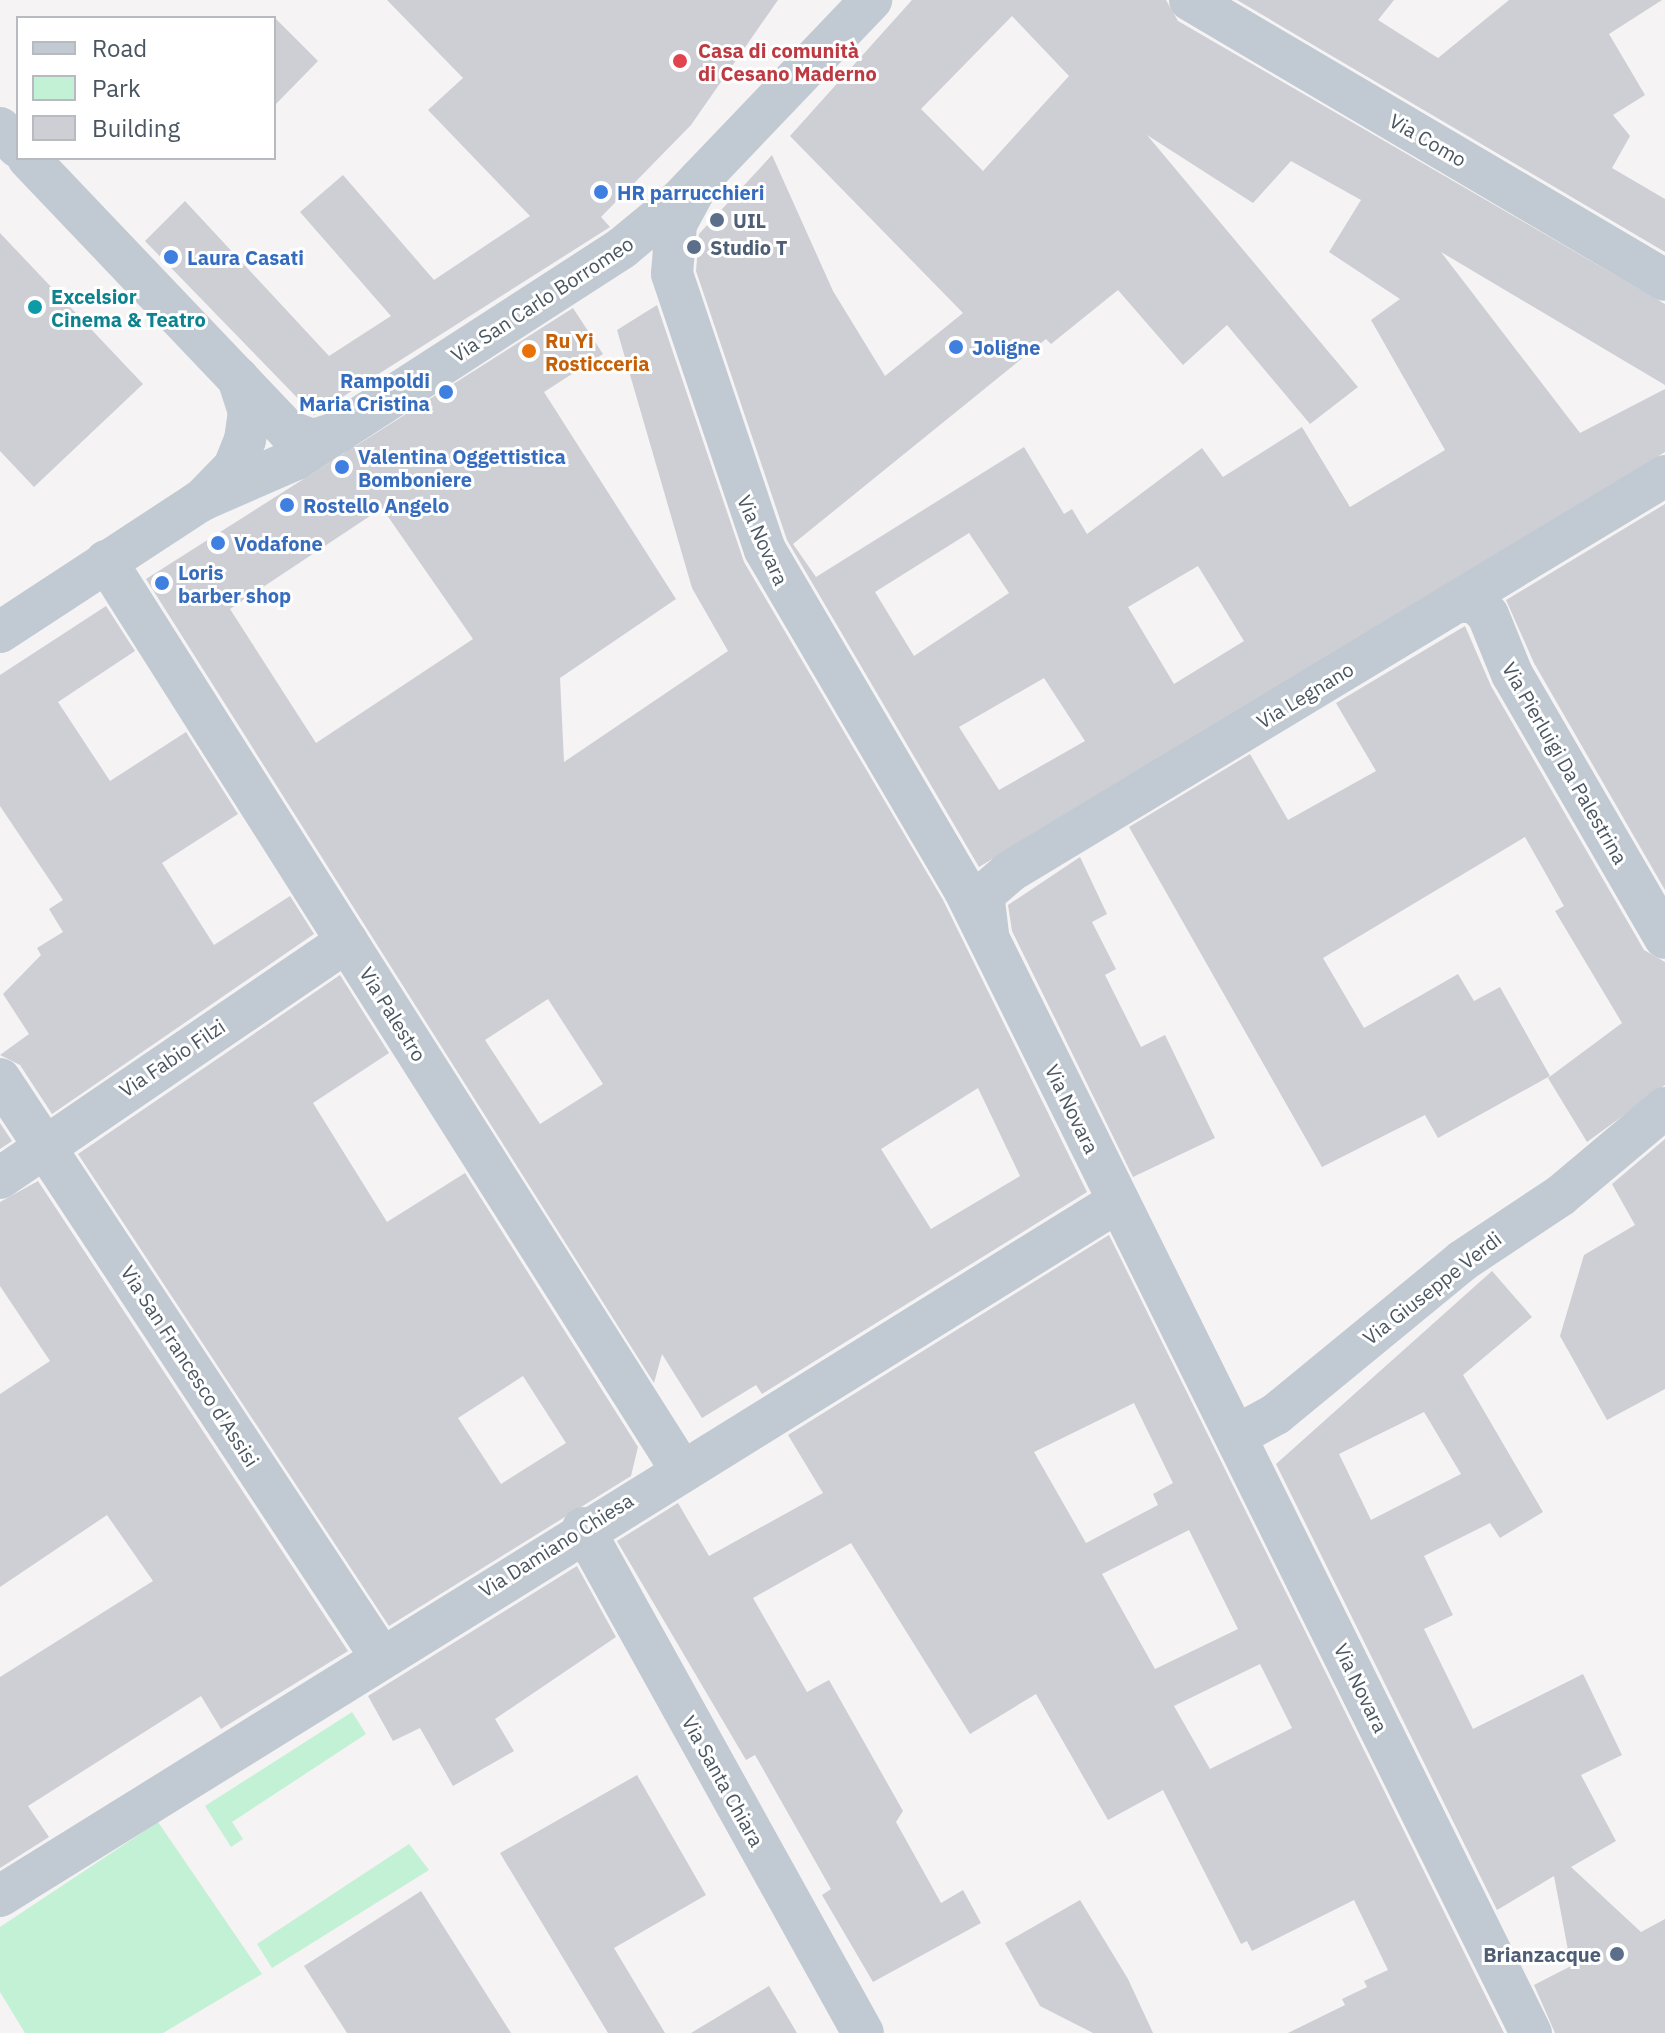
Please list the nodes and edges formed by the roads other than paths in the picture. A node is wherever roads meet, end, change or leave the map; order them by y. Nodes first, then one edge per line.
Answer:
1 (871, 0) edge
2 (1190, 0) edge
3 (0, 128) edge
4 (16, 145) edge
5 (30, 160) edge
6 (701, 178) junction
7 (1665, 280) edge
8 (237, 375) junction
9 (341, 431) junction
10 (1665, 476) edge
11 (200, 501) junction
12 (106, 561) junction
13 (1460, 602) junction
14 (0, 632) edge
15 (988, 935) junction
16 (1665, 938) edge
17 (347, 941) junction
18 (0, 1079) edge
19 (1665, 1108) edge
20 (44, 1145) junction
21 (0, 1178) edge
22 (1117, 1202) junction
23 (1236, 1436) junction
24 (680, 1468) junction
25 (583, 1528) junction
26 (379, 1654) junction
27 (0, 1896) edge
28 (863, 2033) edge
29 (1531, 2033) edge

1 - 6 street, Via San Carlo Borromeo
2 - 7 street, Via Como
3 - 4 street
5 - 8 street
6 - 9 street, Via San Carlo Borromeo
6 - 15 street, Via Novara
8 - 9 street
8 - 11 street
9 - 11 street, Via San Carlo Borromeo
10 - 13 street, Via Legnano
11 - 12 street, Via San Carlo Borromeo
12 - 14 street, Via San Carlo Borromeo
12 - 17 street, Via Palestro
13 - 15 street, Via Legnano
13 - 16 street, Via Pierluigi Da Palestrina
15 - 22 street, Via Novara
17 - 20 street, Via Fabio Filzi
17 - 24 street, Via Palestro
18 - 20 street, Via San Francesco d'Assisi
19 - 23 street, Via Giuseppe Verdi
20 - 21 street, Via Fabio Filzi
20 - 26 street, Via San Francesco d'Assisi
22 - 23 street, Via Novara
22 - 24 street, Via Damiano Chiesa
23 - 29 street, Via Novara
24 - 25 street, Via Damiano Chiesa
25 - 26 street, Via Damiano Chiesa
25 - 28 street, Via Santa Chiara
26 - 27 street, Via Damiano Chiesa

